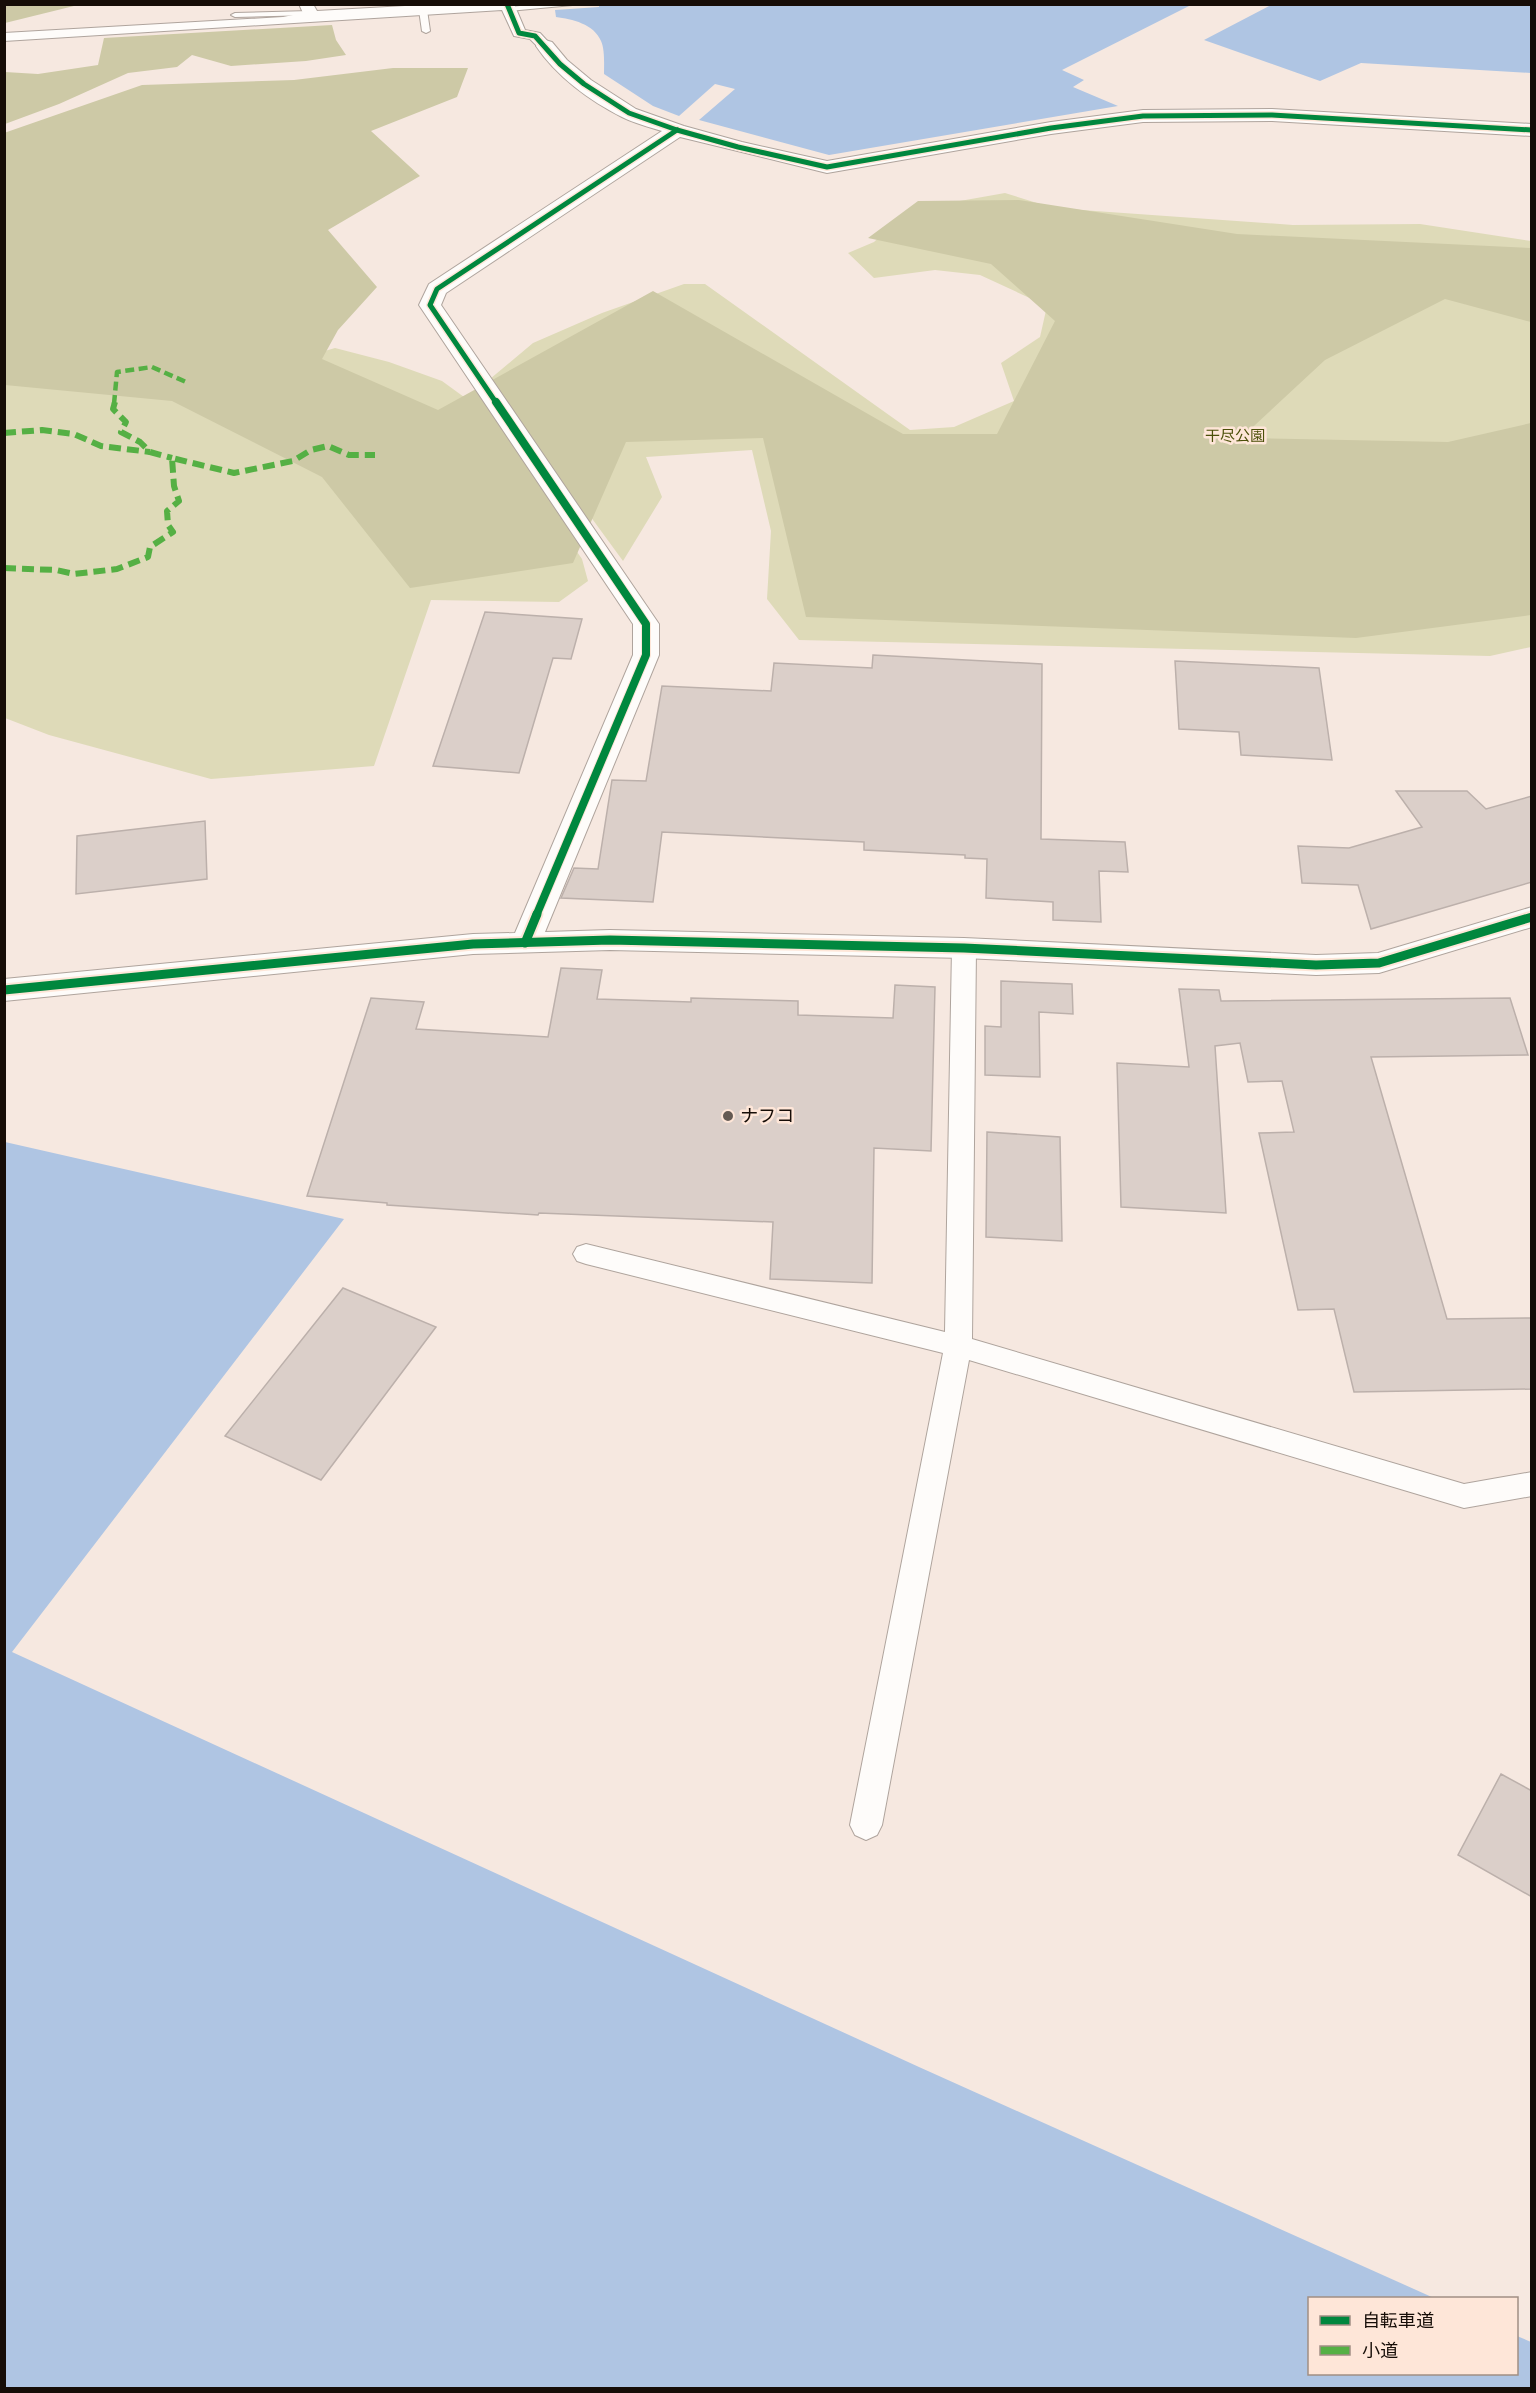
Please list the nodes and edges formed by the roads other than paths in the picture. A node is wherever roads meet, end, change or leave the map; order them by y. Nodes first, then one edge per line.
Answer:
1 (580, 4) edge
2 (507, 6) edge
3 (423, 10) junction
4 (309, 11) edge
5 (235, 15) dead end
6 (426, 31) dead end
7 (4, 37) edge
8 (545, 46) joint
9 (676, 130) junction
10 (1532, 130) edge
11 (1532, 917) edge
12 (525, 943) junction
13 (964, 948) junction
14 (4, 990) edge
15 (586, 1254) dead end
16 (958, 1346) junction
17 (1532, 1484) edge
18 (866, 1825) dead end

1 - 2 lane
2 - 3 street
2 - 8 street
3 - 4 street
3 - 6 lane
4 - 5 lane
4 - 7 street
8 - 9 street
9 - 10 street
9 - 12 street
11 - 13 street
12 - 13 street
12 - 14 street
13 - 16 street
15 - 16 street
16 - 17 street
16 - 18 street

